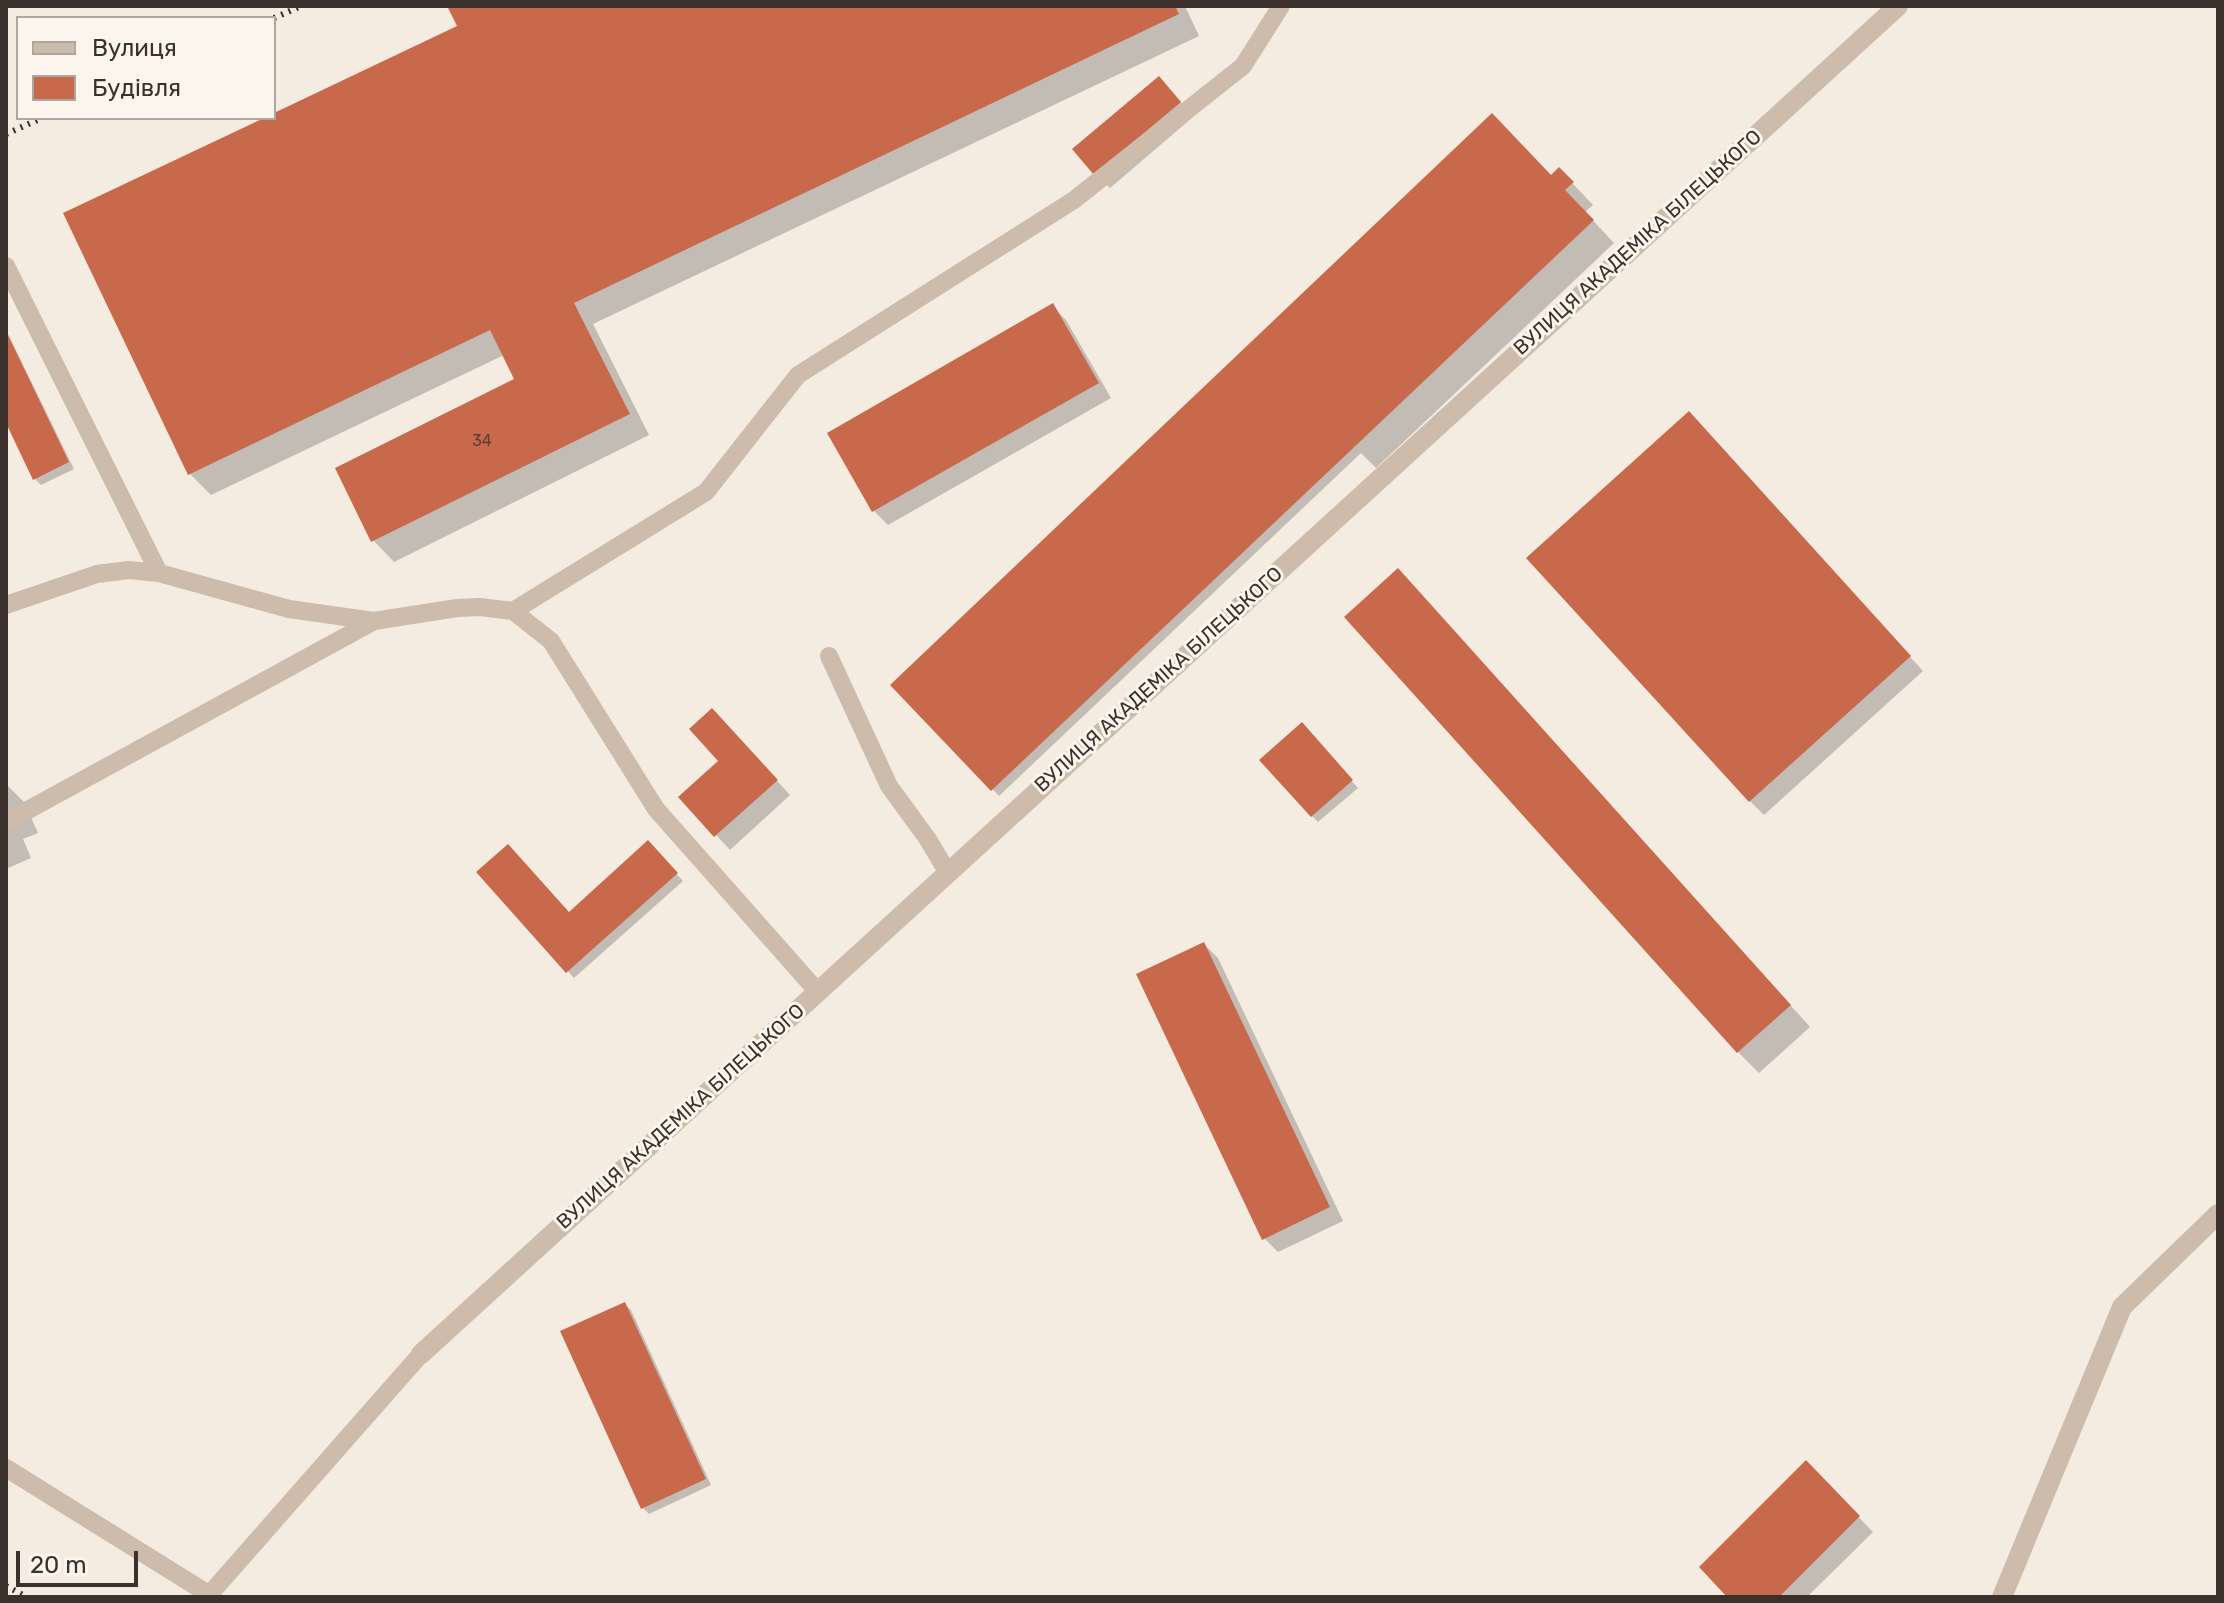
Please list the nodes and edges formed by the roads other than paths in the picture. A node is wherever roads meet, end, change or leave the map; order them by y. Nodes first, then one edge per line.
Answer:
1 (1281, 6) edge
2 (1898, 6) edge
3 (6, 266) edge
4 (159, 573) junction
5 (6, 605) edge
6 (513, 611) junction
7 (374, 621) junction
8 (829, 656) dead end
9 (6, 822) edge
10 (948, 873) junction
11 (818, 992) junction
12 (2218, 1214) edge
13 (421, 1354) joint
14 (6, 1468) edge
15 (211, 1596) edge
16 (2002, 1597) edge

1 - 6 lane
2 - 10 street, ВУЛИЦЯ АКАДЕМІКА БІЛЕЦЬКОГО
3 - 4 lane
4 - 5 lane
4 - 7 lane
6 - 7 lane
6 - 11 lane
7 - 9 lane
8 - 10 lane
10 - 11 street, ВУЛИЦЯ АКАДЕМІКА БІЛЕЦЬКОГО
11 - 13 street, ВУЛИЦЯ АКАДЕМІКА БІЛЕЦЬКОГО
12 - 16 street
13 - 15 lane
14 - 15 lane

